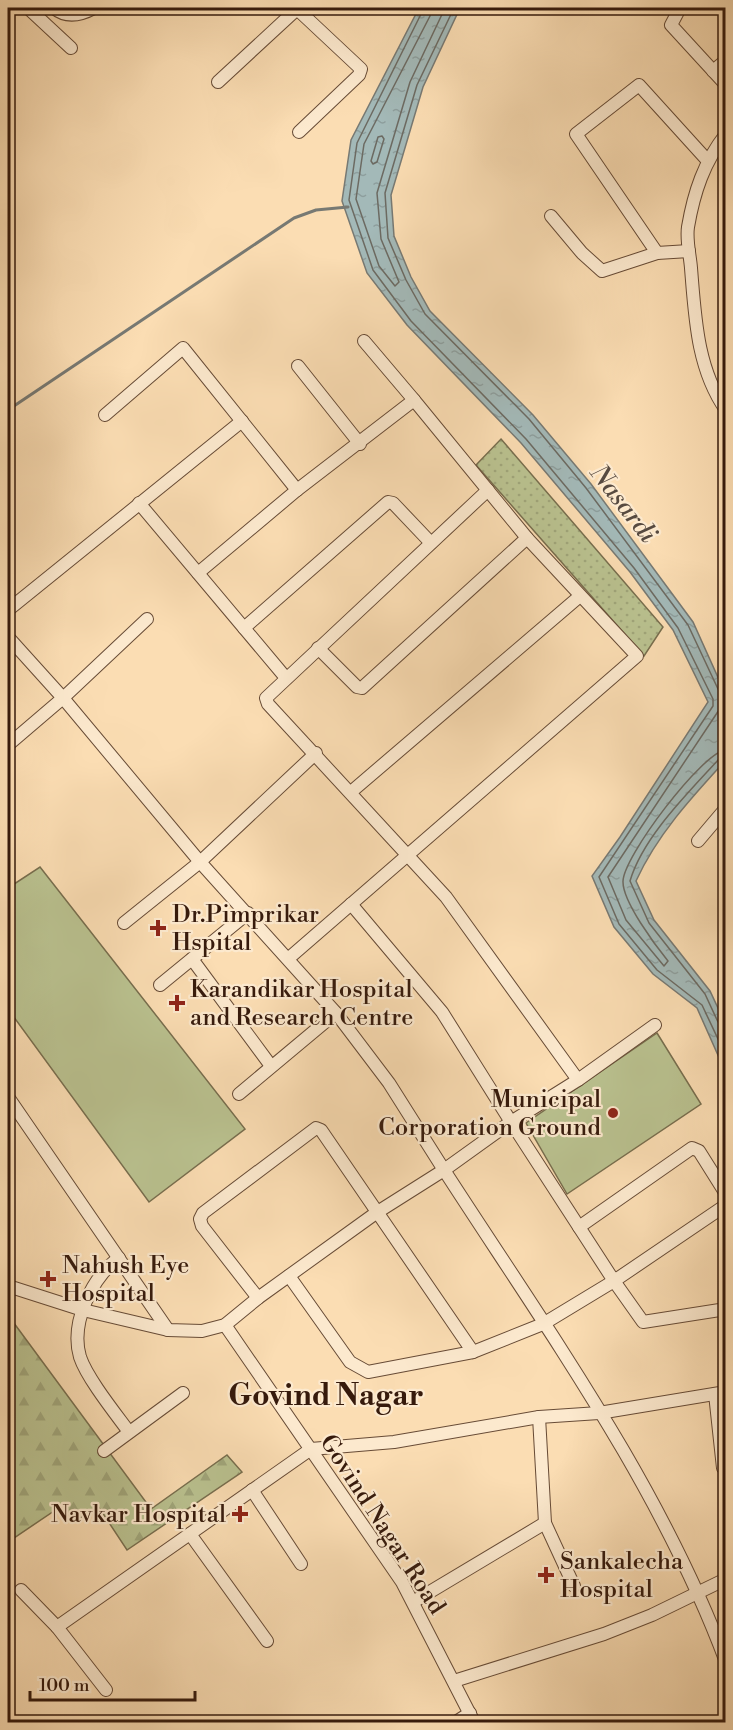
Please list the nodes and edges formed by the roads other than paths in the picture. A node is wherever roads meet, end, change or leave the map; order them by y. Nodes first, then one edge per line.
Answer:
1 (28, 8) edge
2 (54, 8) edge
3 (94, 8) edge
4 (297, 8) edge
5 (680, 8) edge
6 (71, 48) dead end
7 (726, 60) edge
8 (712, 71) junction
9 (218, 82) dead end
10 (726, 85) edge
11 (299, 132) dead end
12 (726, 134) edge
13 (707, 160) junction
14 (551, 216) dead end
15 (689, 251) junction
16 (657, 253) junction
17 (363, 341) dead end
18 (298, 366) dead end
19 (414, 400) junction
20 (726, 410) edge
21 (105, 415) dead end
22 (242, 421) junction
23 (360, 444) junction
24 (297, 490) junction
25 (488, 490) junction
26 (139, 503) junction
27 (527, 538) junction
28 (431, 543) junction
29 (198, 573) junction
30 (580, 596) junction
31 (8, 610) edge
32 (147, 619) dead end
33 (244, 627) junction
34 (8, 637) edge
35 (318, 648) junction
36 (286, 678) junction
37 (63, 698) junction
38 (8, 745) edge
39 (316, 753) junction
40 (351, 792) junction
41 (726, 808) edge
42 (698, 842) dead end
43 (407, 856) junction
44 (200, 862) junction
45 (351, 904) junction
46 (248, 913) junction
47 (124, 923) dead end
48 (289, 958) junction
49 (192, 959) junction
50 (160, 985) dead end
51 (336, 1013) junction
52 (655, 1025) dead end
53 (272, 1066) junction
54 (578, 1080) junction
55 (239, 1094) dead end
56 (8, 1097) edge
57 (511, 1122) junction
58 (444, 1170) junction
59 (726, 1194) edge
60 (726, 1205) edge
61 (376, 1213) junction
62 (579, 1227) junction
63 (119, 1257) junction
64 (289, 1276) junction
65 (614, 1281) junction
66 (8, 1286) edge
67 (258, 1298) junction
68 (726, 1309) edge
69 (83, 1310) junction
70 (543, 1324) junction
71 (225, 1325) junction
72 (168, 1330) junction
73 (473, 1352) junction
74 (183, 1393) dead end
75 (720, 1393) edge
76 (599, 1413) junction
77 (539, 1417) junction
78 (129, 1432) junction
79 (311, 1449) junction
80 (104, 1451) dead end
81 (723, 1468) dead end
82 (252, 1490) junction
83 (545, 1523) junction
84 (190, 1534) junction
85 (301, 1564) dead end
86 (726, 1579) edge
87 (574, 1586) dead end
88 (21, 1590) dead end
89 (697, 1591) junction
90 (413, 1602) junction
91 (57, 1628) junction
92 (267, 1641) dead end
93 (726, 1662) edge
94 (454, 1681) junction
95 (106, 1690) dead end
96 (472, 1718) edge
97 (456, 1722) edge

1 - 6 street
2 - 3 street
4 - 9 street
4 - 11 street
5 - 8 street
7 - 8 street
8 - 10 street
12 - 13 street
13 - 15 street
13 - 16 street
14 - 16 street
15 - 16 street
15 - 20 street
17 - 19 street
18 - 23 street
19 - 23 street
19 - 25 street
21 - 22 street
22 - 24 street
22 - 26 street
23 - 24 street
24 - 29 street
25 - 27 street
25 - 28 street
26 - 29 street
26 - 31 street
27 - 30 street
27 - 35 street
28 - 33 street
28 - 35 street
29 - 33 street
30 - 40 street
30 - 43 street
32 - 37 street
33 - 36 street
34 - 37 street
35 - 36 street
36 - 39 street
37 - 38 street
37 - 44 street
39 - 40 street
39 - 44 street
40 - 43 street
41 - 42 street
43 - 45 street
43 - 54 street
44 - 46 street
44 - 47 street
45 - 48 street
45 - 57 street
46 - 48 street
46 - 49 street
48 - 51 street
49 - 50 street
49 - 53 street
51 - 53 street
51 - 58 street
52 - 54 street
53 - 55 street
54 - 57 street
56 - 63 street
57 - 58 street
57 - 62 street
58 - 61 street
58 - 70 street
59 - 62 street
60 - 65 street
61 - 64 street
61 - 67 street
61 - 73 street
62 - 65 street
63 - 69 street
63 - 72 street
64 - 67 street
64 - 73 street
65 - 68 street
65 - 70 street
66 - 69 street
67 - 71 street
69 - 72 street
69 - 78 street
70 - 73 street
70 - 76 street
71 - 72 street
71 - 79 street, Govind Nagar Road
74 - 78 street
75 - 76 street
75 - 81 street
76 - 77 street
76 - 89 street
77 - 79 street
77 - 83 street
78 - 80 street
79 - 82 street
79 - 90 street, Govind Nagar Road
82 - 84 street
82 - 85 street
83 - 87 street
83 - 90 street
84 - 91 street
84 - 92 street
86 - 89 street
88 - 91 street
89 - 93 street
89 - 94 street
90 - 94 street, Govind Nagar Road
91 - 95 street
94 - 96 street, Govind Nagar Road
96 - 97 street

